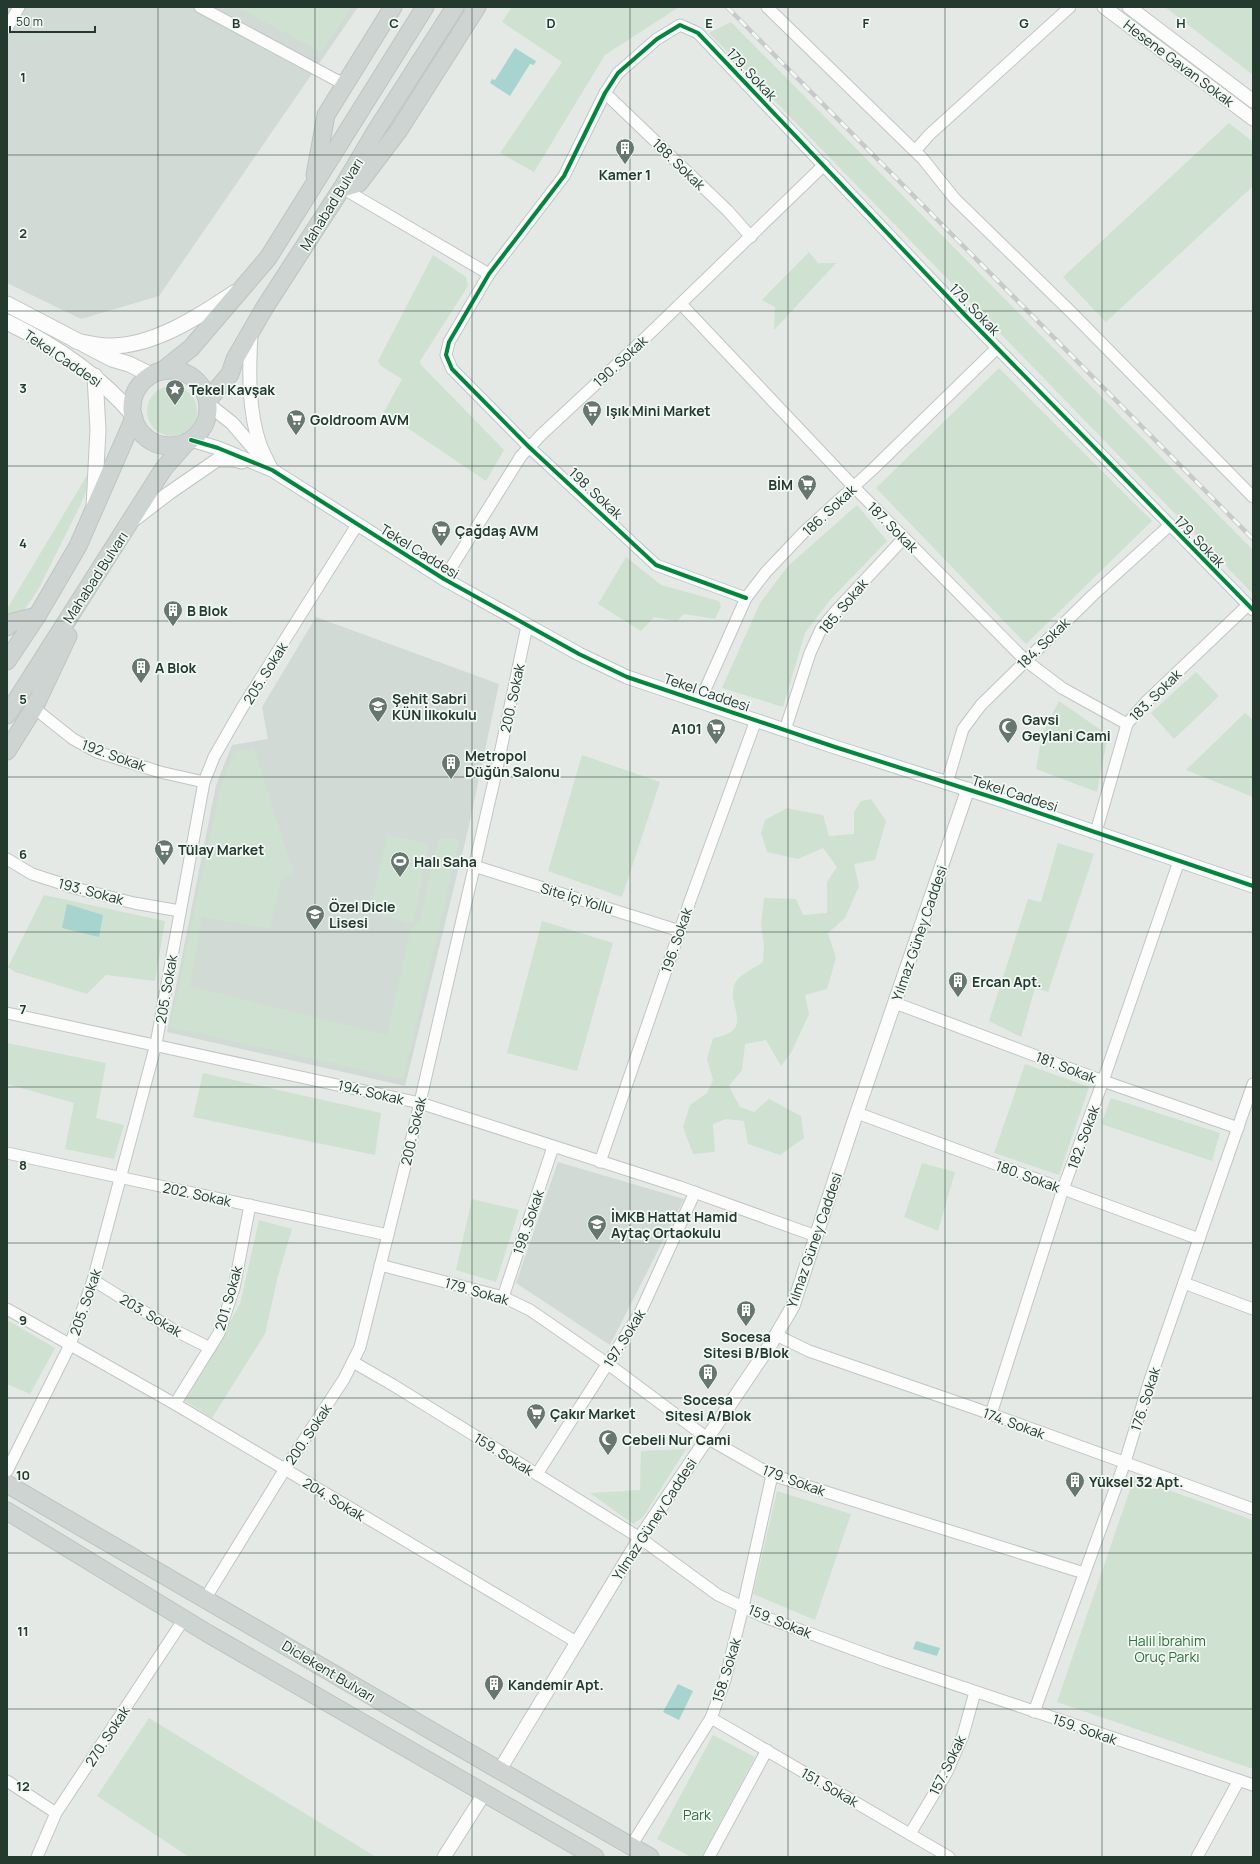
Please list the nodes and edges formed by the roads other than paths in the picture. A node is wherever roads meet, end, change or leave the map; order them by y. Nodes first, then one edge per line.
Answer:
1 (19, 7) edge
2 (200, 7) edge
3 (393, 7) edge
4 (425, 7) edge
5 (455, 7) edge
6 (477, 7) edge
7 (767, 7) edge
8 (1070, 7) edge
9 (1104, 7) edge
10 (1129, 7) edge
11 (7, 28) edge
12 (346, 84) junction
13 (605, 93) junction
14 (1253, 101) edge
15 (1253, 119) edge
16 (914, 151) junction
17 (824, 166) junction
18 (313, 185) junction
19 (342, 188) junction
20 (751, 237) junction
21 (489, 274) junction
22 (246, 284) junction
23 (7, 304) edge
24 (681, 304) junction
25 (7, 322) edge
26 (251, 331) junction
27 (76, 341) junction
28 (997, 348) junction
29 (157, 373) junction
30 (94, 376) junction
31 (208, 402) junction
32 (134, 416) junction
33 (189, 441) junction
34 (529, 447) junction
35 (272, 470) junction
36 (854, 487) junction
37 (1253, 497) edge
38 (93, 510) junction
39 (128, 524) junction
40 (356, 524) junction
41 (1170, 526) junction
42 (904, 538) junction
43 (97, 573) junction
44 (444, 579) junction
45 (746, 598) junction
46 (1250, 608) edge
47 (37, 616) junction
48 (527, 626) junction
49 (7, 627) edge
50 (1025, 660) junction
51 (7, 661) edge
52 (700, 701) junction
53 (34, 708) junction
54 (7, 715) edge
55 (756, 720) junction
56 (1127, 724) junction
57 (785, 730) junction
58 (7, 751) edge
59 (204, 782) junction
60 (947, 783) junction
61 (968, 789) junction
62 (1096, 832) junction
63 (7, 859) edge
64 (1179, 861) junction
65 (474, 866) junction
66 (1253, 886) edge
67 (180, 911) junction
68 (680, 931) junction
69 (895, 1003) junction
70 (7, 1012) edge
71 (156, 1044) junction
72 (1103, 1081) junction
73 (1252, 1088) edge
74 (420, 1103) junction
75 (857, 1112) junction
76 (1238, 1128) junction
77 (553, 1147) junction
78 (7, 1153) edge
79 (600, 1162) junction
80 (121, 1178) junction
81 (1063, 1189) junction
82 (695, 1192) junction
83 (250, 1205) junction
84 (388, 1235) junction
85 (816, 1236) junction
86 (1199, 1239) junction
87 (380, 1265) junction
88 (93, 1280) junction
89 (1184, 1283) junction
90 (503, 1297) junction
91 (7, 1309) edge
92 (1253, 1309) edge
93 (776, 1335) junction
94 (70, 1344) junction
95 (210, 1348) junction
96 (353, 1362) junction
97 (608, 1364) junction
98 (175, 1404) junction
99 (991, 1414) junction
100 (707, 1438) junction
101 (1125, 1462) junction
102 (285, 1470) junction
103 (7, 1471) edge
104 (537, 1474) junction
105 (772, 1475) junction
106 (7, 1484) edge
107 (1253, 1509) edge
108 (7, 1511) edge
109 (640, 1538) junction
110 (1084, 1573) junction
111 (205, 1599) junction
112 (744, 1607) junction
113 (184, 1619) junction
114 (578, 1642) junction
115 (975, 1692) junction
116 (1034, 1712) junction
117 (711, 1718) junction
118 (767, 1750) junction
119 (499, 1772) junction
120 (1239, 1780) junction
121 (7, 1782) edge
122 (1253, 1784) edge
123 (484, 1794) junction
124 (56, 1813) junction
125 (910, 1834) junction
126 (631, 1846) junction
127 (37, 1857) edge
128 (444, 1857) edge
129 (595, 1857) edge
130 (650, 1857) edge
131 (709, 1857) edge
132 (949, 1857) edge
133 (1197, 1857) edge

1 - 11 street
2 - 12 street
3 - 12 main road
4 - 18 main road, Mahabad Bulvarı
5 - 19 main road, Mahabad Bulvarı
6 - 19 main road
7 - 16 street
8 - 16 street
9 - 15 street, Hesene Gavan Sokak
10 - 14 street
12 - 18 main road
13 - 17 street, 179. Sokak
13 - 20 street, 188. Sokak
13 - 21 street
16 - 37 street
17 - 20 street, 190. Sokak
17 - 28 street, 179. Sokak
18 - 22 main road, Mahabad Bulvarı
19 - 21 street
19 - 26 main road, Mahabad Bulvarı
20 - 24 street, 190. Sokak
21 - 34 street, 198. Sokak
22 - 27 main road
22 - 29 main road, Mahabad Bulvarı
23 - 27 main road
24 - 34 street, 190. Sokak
24 - 36 street, 187. Sokak
25 - 30 main road, Tekel Caddesi
26 - 31 main road, Mahabad Bulvarı
26 - 35 street
27 - 29 main road
28 - 36 street, 186. Sokak
28 - 41 street, 179. Sokak
29 - 31 main road
29 - 32 main road
30 - 32 main road, Tekel Caddesi
30 - 38 main road
31 - 33 main road
31 - 35 street
32 - 33 main road
32 - 38 main road, Mahabad Bulvarı
33 - 35 street, Tekel Caddesi
33 - 39 main road, Mahabad Bulvarı
34 - 44 street, 190. Sokak
34 - 45 street, 198. Sokak
35 - 39 street
35 - 40 street, Tekel Caddesi
36 - 42 street, 187. Sokak
36 - 45 street, 186. Sokak
38 - 47 main road, Mahabad Bulvarı
39 - 43 main road, Mahabad Bulvarı
40 - 44 street, Tekel Caddesi
40 - 59 street, 205. Sokak
41 - 46 street, 179. Sokak
41 - 50 street, 184. Sokak
42 - 50 street, 187. Sokak
42 - 57 street, 185. Sokak
43 - 53 main road
43 - 54 main road, Mahabad Bulvarı
44 - 48 street, Tekel Caddesi
45 - 52 street, 186. Sokak
46 - 56 street, 183. Sokak
47 - 49 main road
47 - 51 main road, Mahabad Bulvarı
48 - 52 street, Tekel Caddesi
48 - 65 street, 200. Sokak
50 - 56 street, 187. Sokak
50 - 60 street, 184. Sokak
52 - 55 street, Tekel Caddesi
53 - 58 main road
53 - 59 street, 192. Sokak
55 - 57 street, Tekel Caddesi
55 - 68 street, 196. Sokak
56 - 62 street, 183. Sokak
57 - 60 street, Tekel Caddesi
59 - 67 street, 205. Sokak
60 - 61 street, Tekel Caddesi
61 - 62 street, Tekel Caddesi
61 - 69 street, Yılmaz Güney Caddesi
62 - 64 street, Tekel Caddesi
63 - 67 street, 193. Sokak
64 - 66 street, Tekel Caddesi
64 - 72 street, 182. Sokak
65 - 68 street, Site İçi Yollu
65 - 74 street, 200. Sokak
67 - 71 street, 205. Sokak
68 - 79 street, 196. Sokak
69 - 72 street, 181. Sokak
69 - 75 street, Yılmaz Güney Caddesi
70 - 71 street, 194. Sokak
71 - 74 street, 194. Sokak
71 - 80 street, 205. Sokak
72 - 76 street, 181. Sokak
72 - 81 street, 182. Sokak
73 - 76 street, 176. Sokak
74 - 77 street, 194. Sokak
74 - 84 street, 200. Sokak
75 - 81 street, 180. Sokak
75 - 85 street, Yılmaz Güney Caddesi
76 - 86 street, 176. Sokak
77 - 79 street, 194. Sokak
77 - 90 street, 198. Sokak
78 - 80 street, 202. Sokak
79 - 82 street, 194. Sokak
80 - 83 street, 202. Sokak
80 - 88 street, 205. Sokak
81 - 86 street, 180. Sokak
81 - 99 street, 182. Sokak
82 - 85 street, 194. Sokak
82 - 97 street, 197. Sokak
83 - 84 street, 202. Sokak
83 - 95 street, 201. Sokak
84 - 87 street, 200. Sokak
85 - 93 street, Yılmaz Güney Caddesi
86 - 89 street, 176. Sokak
87 - 90 street, 179. Sokak
87 - 96 street, 200. Sokak
88 - 94 street, 205. Sokak
88 - 95 street, 203. Sokak
89 - 92 street
89 - 101 street, 176. Sokak
90 - 97 street, 179. Sokak
91 - 94 street, 204. Sokak
93 - 99 street, 174. Sokak
93 - 100 street, Yılmaz Güney Caddesi
94 - 98 street, 204. Sokak
94 - 103 street, 205. Sokak
95 - 98 street, 201. Sokak
96 - 102 street, 200. Sokak
96 - 104 street, 159. Sokak
97 - 100 street, 179. Sokak
97 - 104 street, 197. Sokak
98 - 102 street, 204. Sokak
99 - 101 street, 174. Sokak
100 - 105 street, 179. Sokak
100 - 109 street, Yılmaz Güney Caddesi
101 - 107 street, 174. Sokak
101 - 110 street, 176. Sokak
102 - 111 street, 200. Sokak
102 - 114 street, 204. Sokak
104 - 109 street, 159. Sokak
105 - 110 street, 179. Sokak
105 - 112 street, 158. Sokak
106 - 111 main road, Diclekent Bulvarı
108 - 113 main road, Diclekent Bulvarı
109 - 112 street, 159. Sokak
109 - 114 street, Yılmaz Güney Caddesi
110 - 116 street, 176. Sokak
111 - 119 main road, Diclekent Bulvarı
112 - 115 street, 159. Sokak
112 - 117 street, 158. Sokak
113 - 123 main road, Diclekent Bulvarı
113 - 124 street, 270. Sokak
114 - 119 street, Yılmaz Güney Caddesi
115 - 116 street, 159. Sokak
115 - 125 street, 157. Sokak
116 - 120 street, 159. Sokak
117 - 118 street, 151. Sokak
117 - 126 street, 158. Sokak
118 - 125 street, 151. Sokak
118 - 131 street
119 - 126 main road, Diclekent Bulvarı
120 - 122 street, 159. Sokak
120 - 133 street
121 - 124 street
123 - 128 street
123 - 129 main road, Diclekent Bulvarı
124 - 127 street, 270. Sokak
125 - 132 street, 151. Sokak
126 - 130 main road, Diclekent Bulvarı

